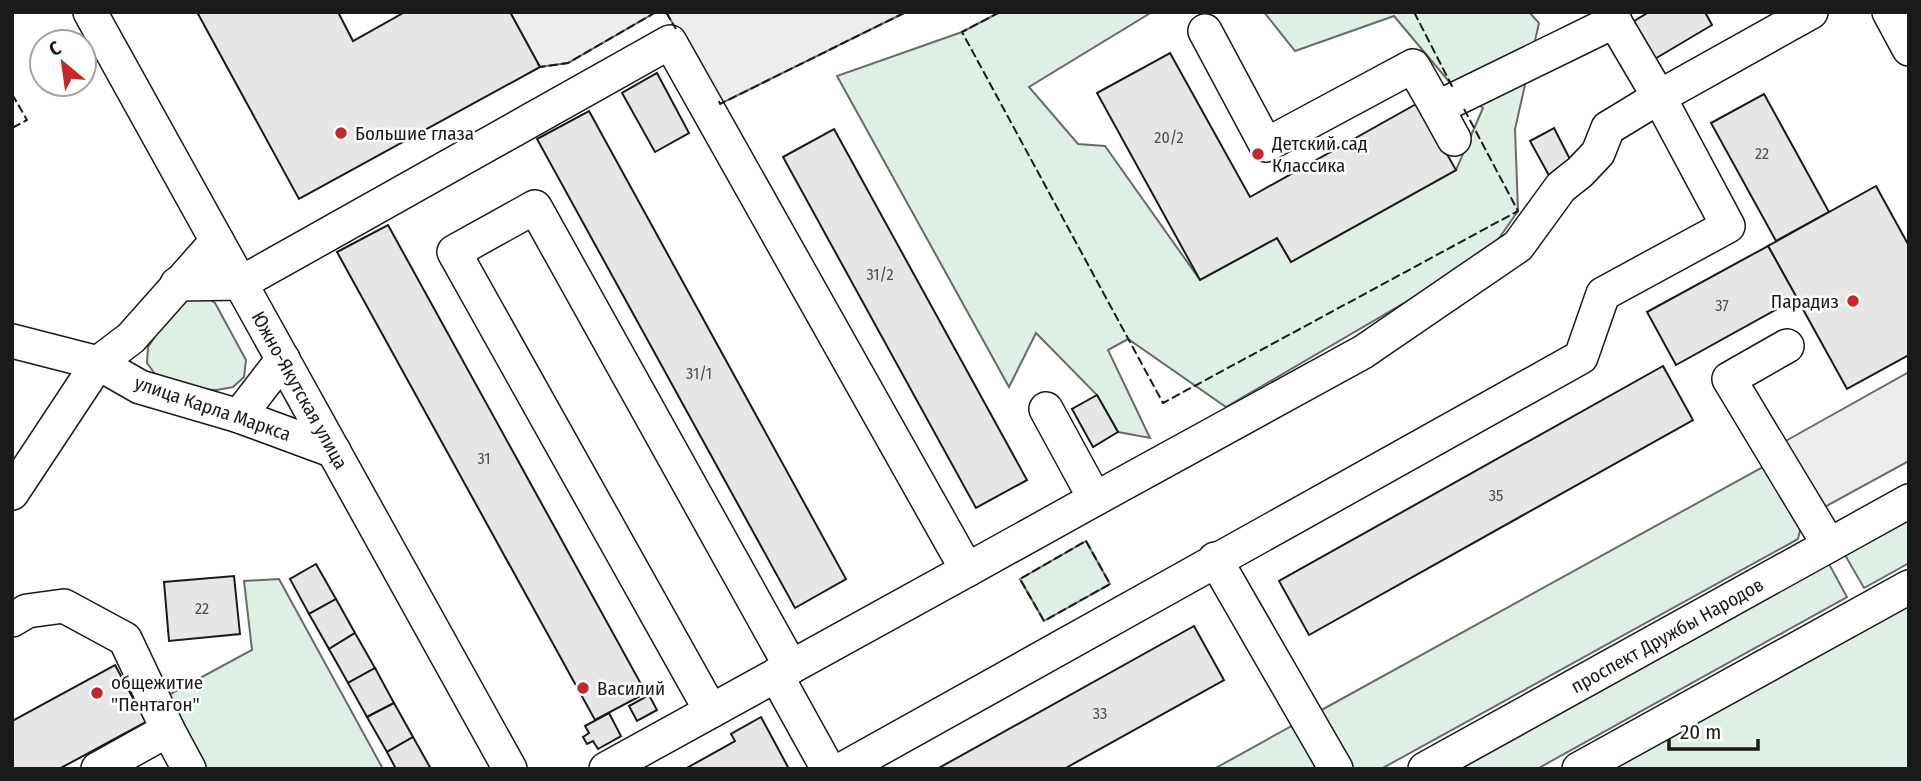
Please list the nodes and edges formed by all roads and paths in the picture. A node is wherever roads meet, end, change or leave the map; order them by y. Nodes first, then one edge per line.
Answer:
1 (90, 12) edge
2 (1811, 12) edge
3 (1889, 12) edge
4 (1612, 17) edge
5 (1205, 31) dead end
6 (1909, 49) edge
7 (1659, 97) junction
8 (1437, 108) junction
9 (1454, 138) dead end
10 (218, 241) junction
11 (241, 283) junction
12 (177, 284) junction
13 (12, 341) edge
14 (1787, 346) dead end
15 (283, 359) junction
16 (99, 363) junction
17 (1046, 409) dead end
18 (239, 416) junction
19 (334, 451) junction
20 (12, 493) edge
21 (1095, 499) junction
22 (1909, 501) edge
23 (1829, 545) junction
24 (1215, 559) junction
25 (967, 570) junction
26 (1909, 587) edge
27 (12, 620) edge
28 (783, 671) junction
29 (711, 710) junction
30 (168, 730) junction
31 (98, 769) edge
32 (189, 769) edge
33 (510, 769) edge
34 (606, 769) edge
35 (828, 769) edge
36 (844, 769) edge
37 (1336, 769) edge
38 (1425, 769) edge
39 (1579, 769) edge

1 - 10 street, Южно-Якутская улица
2 - 7 street
3 - 6 street
4 - 7 street
4 - 8 street
5 - 8 street
7 - 21 street
7 - 24 street
8 - 9 street
10 - 11 street, Южно-Якутская улица
10 - 12 street
11 - 12 street
11 - 15 street, Южно-Якутская улица
11 - 25 street
12 - 16 street
13 - 16 street, улица Карла Маркса
14 - 23 street
15 - 18 street
15 - 19 street, Южно-Якутская улица
16 - 18 street, улица Карла Маркса
16 - 20 street
17 - 21 street
18 - 19 street, улица Карла Маркса
19 - 33 street, Южно-Якутская улица
21 - 25 street
22 - 23 street, проспект Дружбы Народов
23 - 38 street, проспект Дружбы Народов
24 - 36 street
24 - 37 street
25 - 28 street
26 - 39 street
27 - 30 street
28 - 29 street
28 - 29 street
28 - 35 street
29 - 34 street
30 - 31 street
30 - 32 street

